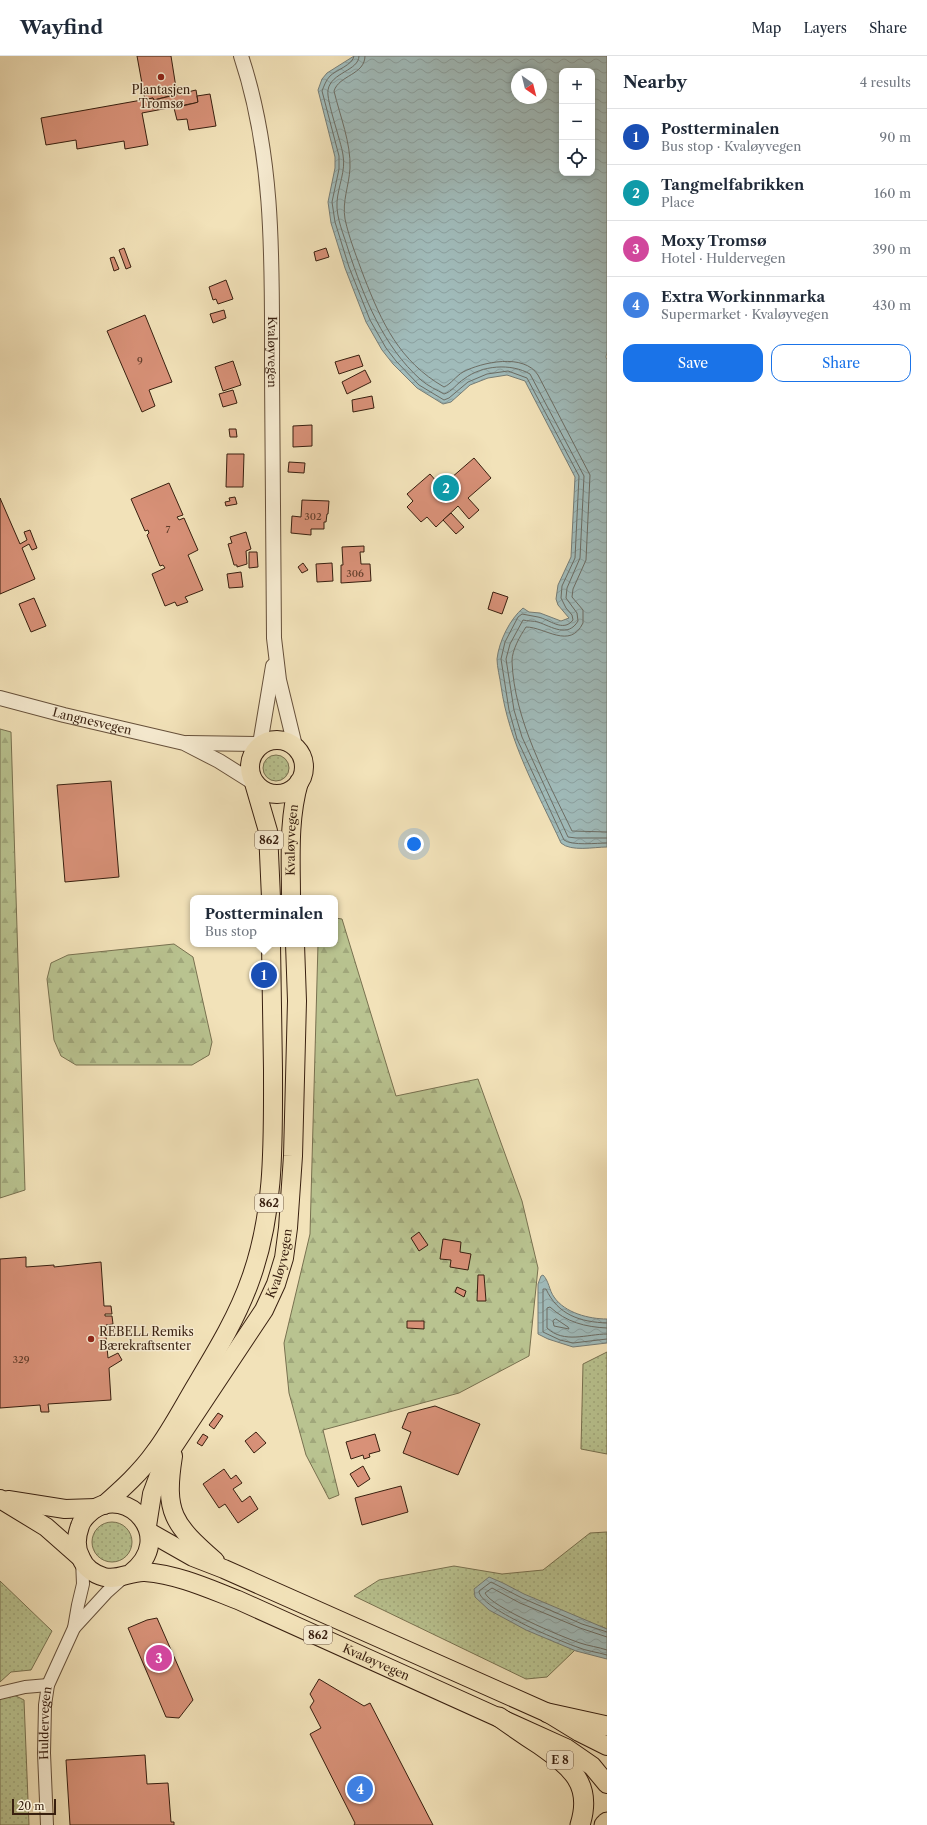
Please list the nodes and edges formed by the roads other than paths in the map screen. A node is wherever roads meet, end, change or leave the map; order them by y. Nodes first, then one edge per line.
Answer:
1 (242, 56) edge
2 (275, 652) junction
3 (0, 698) edge
4 (184, 743) junction
5 (260, 744) junction
6 (295, 746) junction
7 (299, 782) junction
8 (254, 783) junction
9 (271, 895) edge
10 (292, 895) edge
11 (271, 947) edge
12 (295, 947) edge
13 (175, 1443) junction
14 (0, 1499) edge
15 (100, 1507) junction
16 (148, 1529) junction
17 (81, 1558) junction
18 (224, 1569) junction
19 (128, 1575) junction
20 (74, 1628) junction
21 (48, 1685) junction
22 (0, 1692) edge
23 (548, 1713) junction
24 (499, 1717) junction
25 (607, 1726) edge
26 (607, 1746) edge
27 (607, 1784) edge
28 (607, 1822) edge
29 (48, 1825) edge
30 (580, 1825) edge
31 (604, 1825) edge

1 - 2 street, Kvaløyvegen
2 - 5 street, Kvaløyvegen
2 - 6 street, Kvaløyvegen
3 - 4 street, Langnesvegen
4 - 5 street, Langnesvegen
4 - 8 street, Langnesvegen
5 - 6 main road
5 - 8 main road, 862
6 - 7 main road, 862
7 - 8 main road
7 - 10 main road, Kvaløyvegen / 862
8 - 9 main road, Kvaløyvegen / 862
11 - 15 main road, Kvaløyvegen / 862
12 - 13 main road, Kvaløyvegen / 862
13 - 16 main road, Kvaløyvegen / 862
13 - 18 main road, 862
14 - 15 main road, 862
14 - 17 main road, 862
15 - 16 main road, 862
15 - 17 main road, 862
16 - 18 main road, Kvaløyvegen / 862
16 - 19 main road, 862
17 - 19 main road, 862
17 - 20 street, Huldervegen
18 - 23 main road, Kvaløyvegen / 862
19 - 20 street, Huldervegen
19 - 24 main road, Kvaløyvegen / 862
20 - 21 street, Huldervegen
21 - 22 street
21 - 29 street, Huldervegen
23 - 25 highway
23 - 26 main road, Kvaløyvegen / 862
24 - 27 main road, Kvaløyvegen / 862
24 - 30 highway, E 8
28 - 31 highway

